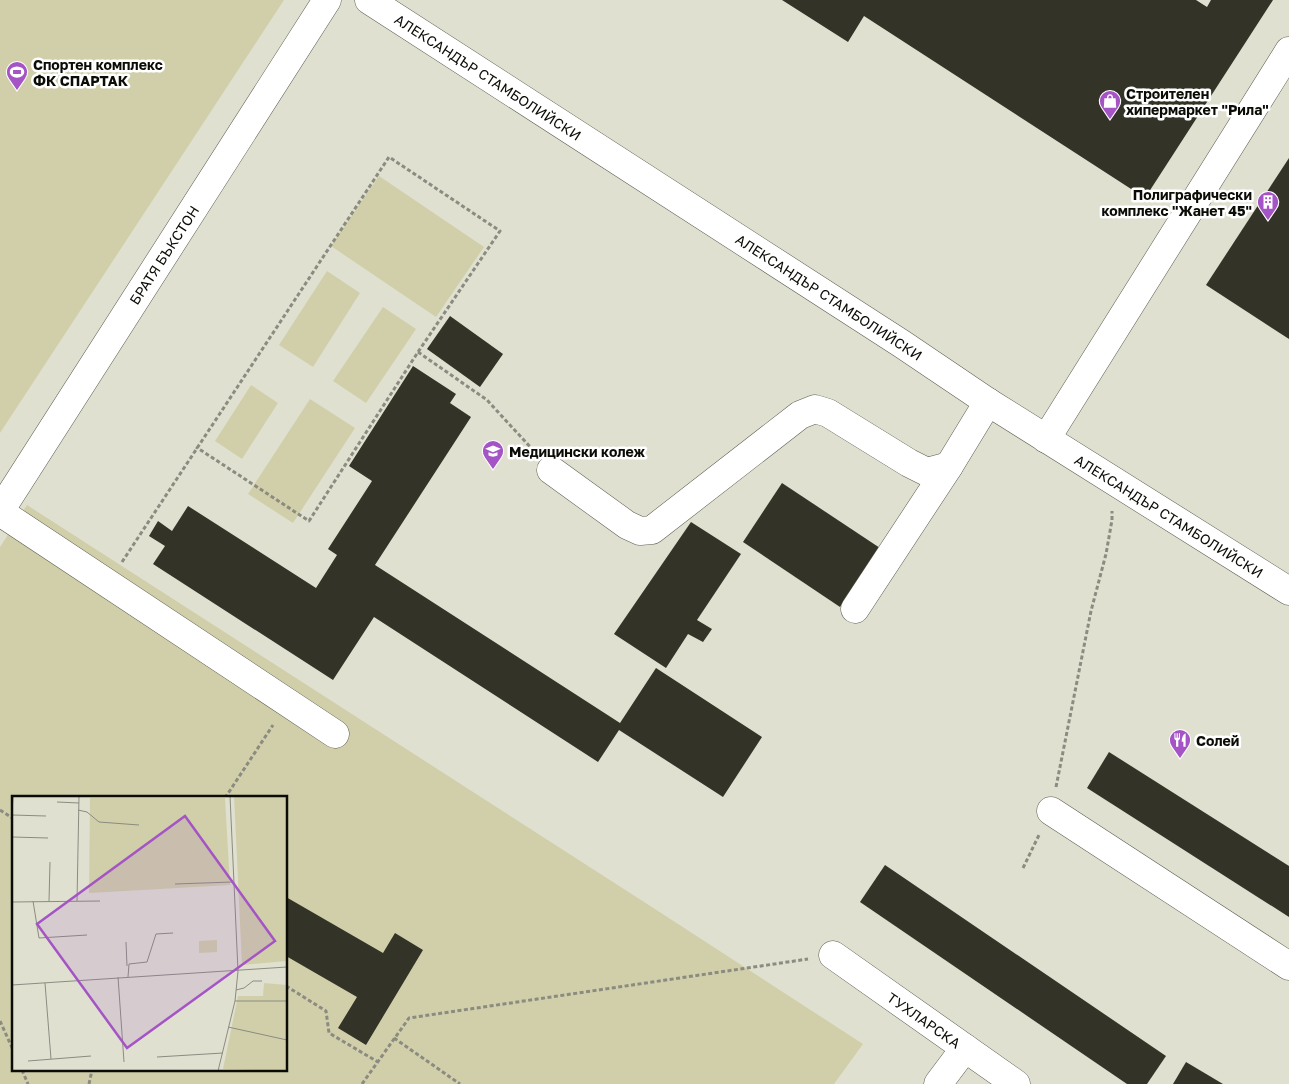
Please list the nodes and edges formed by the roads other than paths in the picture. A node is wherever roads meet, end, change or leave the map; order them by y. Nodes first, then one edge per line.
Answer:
1 (327, 0) edge
2 (369, 0) edge
3 (1289, 51) edge
4 (988, 402) junction
5 (1046, 439) junction
6 (949, 466) junction
7 (551, 470) road end
8 (0, 511) edge
9 (1289, 591) edge
10 (855, 609) dead end
11 (335, 734) dead end
12 (1051, 810) road end
13 (833, 955) road end
14 (1289, 966) edge
15 (965, 1048) junction
16 (938, 1084) edge
17 (1016, 1084) edge

1 - 8 street, БРАТЯ БЪКСТОН
2 - 4 street, АЛЕКСАНДЪР СТАМБОЛИЙСКИ
3 - 5 street
4 - 5 street, АЛЕКСАНДЪР СТАМБОЛИЙСКИ
4 - 6 street
5 - 9 street, АЛЕКСАНДЪР СТАМБОЛИЙСКИ
6 - 7 street
6 - 10 street
8 - 11 street
12 - 14 street
13 - 15 street, ТУХЛАРСКА
15 - 16 street
15 - 17 street, ТУХЛАРСКА

